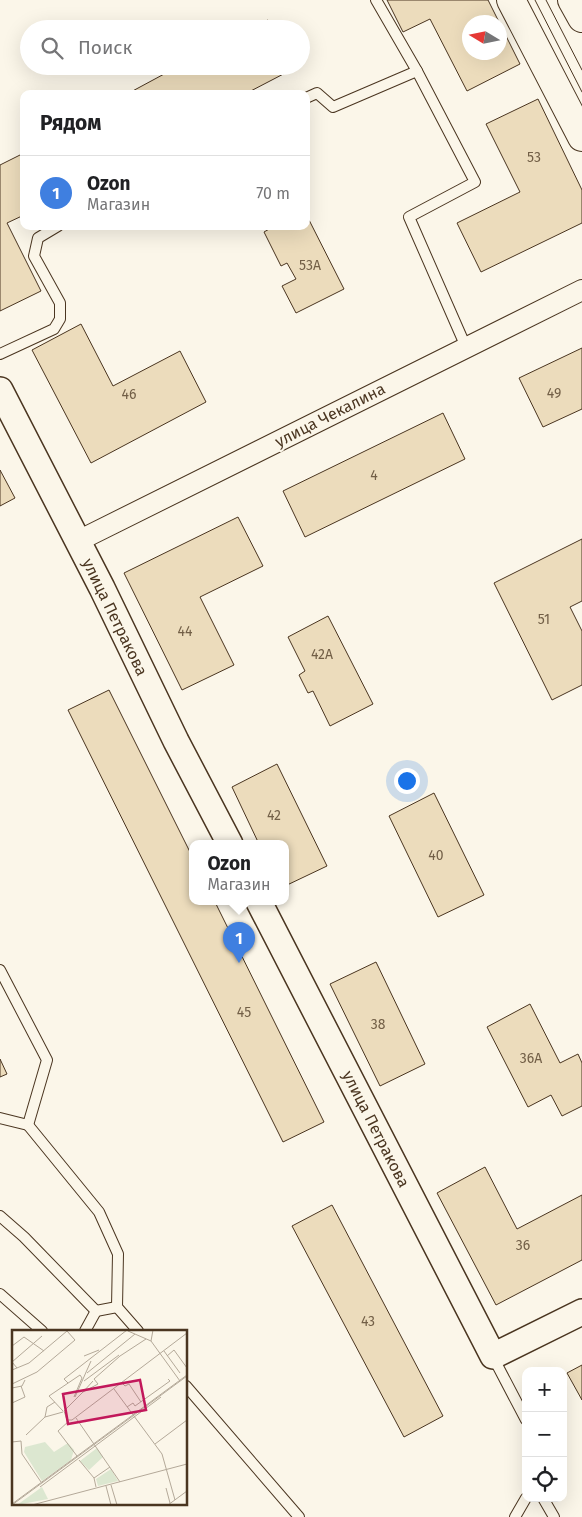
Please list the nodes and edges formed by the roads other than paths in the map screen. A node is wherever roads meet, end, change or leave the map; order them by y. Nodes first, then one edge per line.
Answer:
1 (376, 0) edge
2 (511, 0) edge
3 (572, 0) edge
4 (582, 18) edge
5 (417, 70) junction
6 (310, 96) edge
7 (582, 137) edge
8 (51, 230) edge
9 (582, 290) edge
10 (466, 347) junction
11 (0, 354) edge
12 (0, 390) edge
13 (78, 541) junction
14 (228, 840) edge
15 (261, 905) edge
16 (0, 970) edge
17 (0, 1118) edge
18 (28, 1124) junction
19 (0, 1216) edge
20 (0, 1294) edge
21 (117, 1307) junction
22 (96, 1311) junction
23 (582, 1312) edge
24 (41, 1330) edge
25 (85, 1330) edge
26 (137, 1330) edge
27 (493, 1356) junction
28 (188, 1388) edge
29 (522, 1412) edge
30 (524, 1502) edge
31 (545, 1502) edge
32 (299, 1517) edge
33 (515, 1517) edge
34 (554, 1517) edge

1 - 5 lane
2 - 7 main road
3 - 4 main road
5 - 6 lane
5 - 10 lane
8 - 11 lane
9 - 10 street, улица Чекалина
10 - 13 street, улица Чекалина
12 - 13 street, улица Петракова
13 - 14 street, улица Петракова
15 - 27 street, улица Петракова
16 - 18 lane
17 - 18 lane
18 - 21 lane
19 - 22 lane
20 - 24 lane
21 - 22 lane
21 - 26 lane
22 - 25 lane
23 - 27 street
27 - 29 lane
28 - 32 lane
30 - 33 lane
31 - 34 lane

